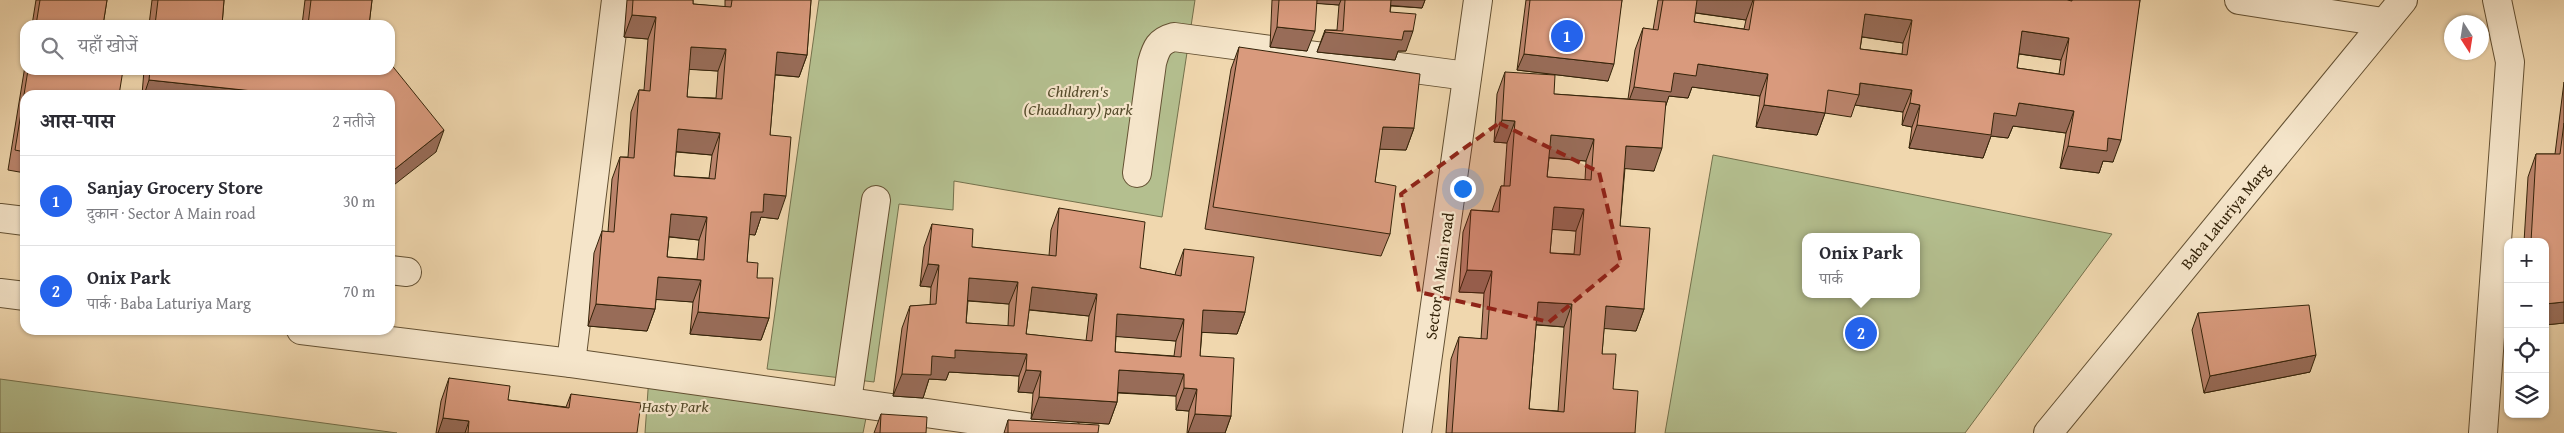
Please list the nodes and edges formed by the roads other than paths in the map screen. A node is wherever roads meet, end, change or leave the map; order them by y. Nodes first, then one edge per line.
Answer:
1 (616, 0) edge
2 (1478, 0) edge
3 (2239, 0) edge
4 (2403, 0) edge
5 (2497, 0) edge
6 (2383, 22) junction
7 (1467, 76) junction
8 (1137, 173) dead end
9 (876, 200) dead end
10 (0, 218) edge
11 (20, 220) edge
12 (0, 293) edge
13 (20, 295) edge
14 (342, 335) edge
15 (571, 363) junction
16 (847, 401) junction
17 (1068, 433) edge
18 (1417, 433) edge
19 (2048, 433) edge
20 (2483, 433) edge

1 - 15 street
2 - 7 street, Sector A Main road
3 - 6 street
4 - 6 street, Baba Laturiya Marg
5 - 20 street
6 - 19 street, Baba Laturiya Marg
7 - 8 street
7 - 18 street, Sector A Main road
9 - 16 street
10 - 11 street
12 - 13 street
14 - 15 street
15 - 16 street
16 - 17 street

